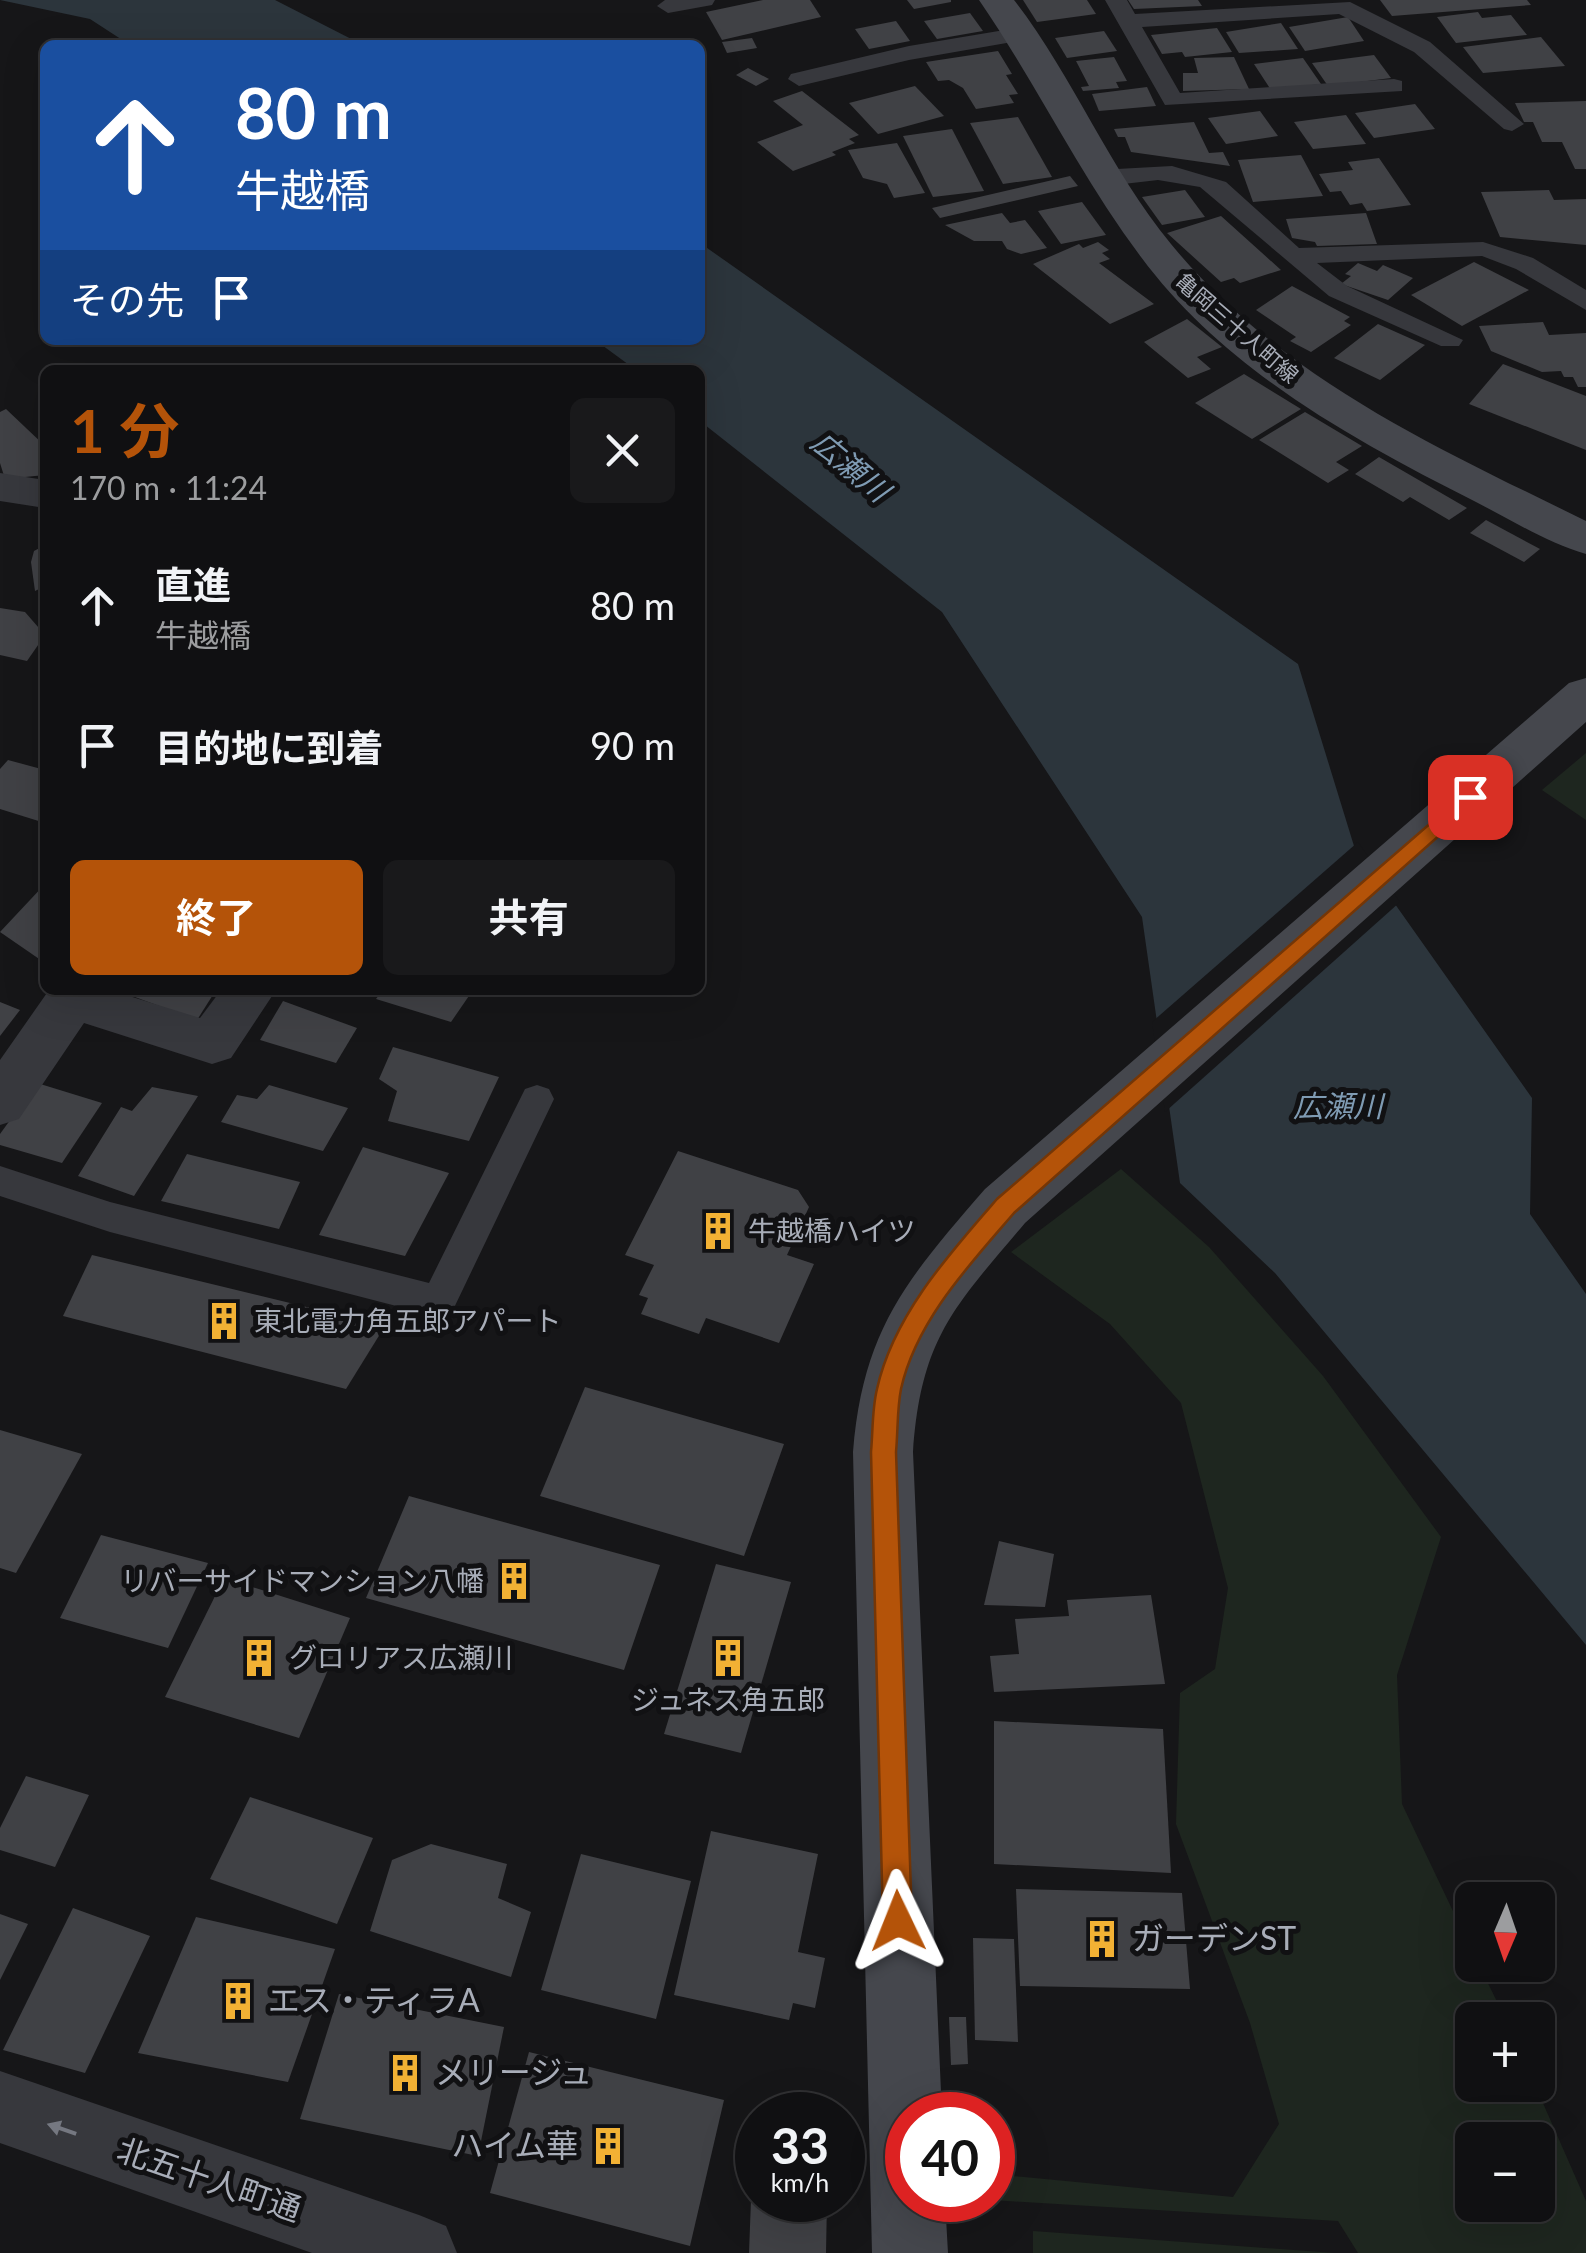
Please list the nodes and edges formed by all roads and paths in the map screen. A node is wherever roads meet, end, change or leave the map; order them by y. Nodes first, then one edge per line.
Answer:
1 (704, 0) edge
2 (996, 0) edge
3 (1116, 0) edge
4 (668, 6) dead end
5 (1130, 20) junction
6 (1022, 34) junction
7 (799, 79) dead end
8 (1394, 86) dead end
9 (1512, 124) dead end
10 (1106, 179) junction
11 (1293, 256) junction
12 (1586, 302) edge
13 (1450, 340) dead end
14 (0, 487) edge
15 (40, 493) edge
16 (1586, 539) edge
17 (1586, 694) edge
18 (246, 995) edge
19 (537, 1099) dead end
20 (0, 1104) edge
21 (0, 1181) edge
22 (904, 2092) edge
23 (0, 2107) edge
24 (909, 2222) edge
25 (419, 2253) edge
26 (910, 2253) edge

1 - 4 lane
2 - 6 street, 亀岡三十人町線
3 - 5 lane
5 - 8 lane
5 - 9 lane
6 - 7 lane
6 - 10 street, 亀岡三十人町線
10 - 11 lane
10 - 16 street, 亀岡三十人町線
11 - 12 lane
11 - 13 lane
14 - 15 street
17 - 22 street
18 - 20 street
19 - 21 lane
25 -> 23 street, 北五十人町通
24 - 26 street

